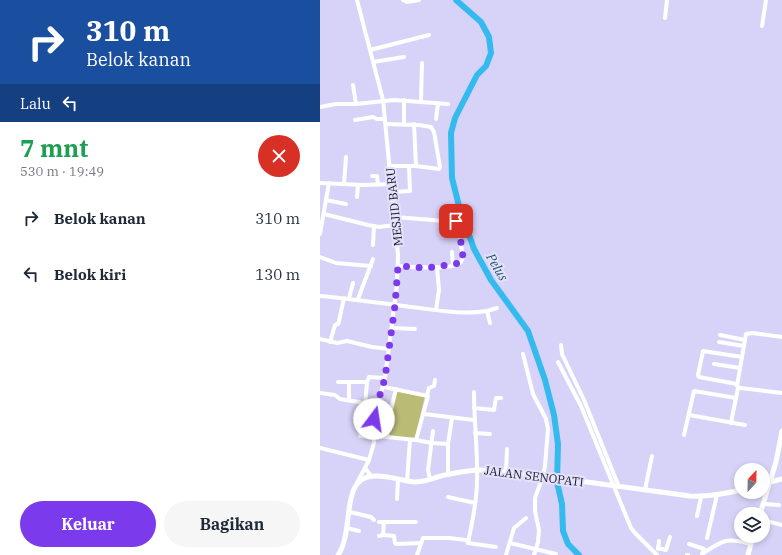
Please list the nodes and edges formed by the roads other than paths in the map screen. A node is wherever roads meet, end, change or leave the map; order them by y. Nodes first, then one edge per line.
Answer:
1 (357, 0) edge
2 (403, 0) edge
3 (419, 0) edge
4 (667, 0) edge
5 (766, 0) edge
6 (665, 18) dead end
7 (762, 26) dead end
8 (429, 35) dead end
9 (370, 50) junction
10 (404, 57) dead end
11 (373, 62) junction
12 (422, 63) dead end
13 (353, 84) dead end
14 (383, 100) junction
15 (404, 100) junction
16 (421, 101) junction
17 (438, 103) junction
18 (356, 104) junction
19 (448, 104) dead end
20 (320, 107) edge
21 (385, 119) junction
22 (436, 119) dead end
23 (355, 120) dead end
24 (386, 124) junction
25 (404, 124) junction
26 (414, 124) junction
27 (346, 157) dead end
28 (389, 166) junction
29 (409, 166) junction
30 (416, 166) junction
31 (372, 176) dead end
32 (320, 183) edge
33 (329, 183) junction
34 (344, 184) junction
35 (378, 184) junction
36 (392, 184) junction
37 (358, 185) junction
38 (392, 192) junction
39 (357, 197) dead end
40 (326, 200) junction
41 (346, 204) dead end
42 (324, 214) junction
43 (395, 216) junction
44 (395, 225) junction
45 (374, 226) junction
46 (320, 234) edge
47 (373, 245) dead end
48 (452, 252) dead end
49 (320, 257) edge
50 (373, 259) dead end
51 (453, 265) junction
52 (371, 266) junction
53 (398, 266) junction
54 (437, 267) junction
55 (353, 283) dead end
56 (320, 296) edge
57 (347, 298) junction
58 (358, 299) junction
59 (395, 305) junction
60 (497, 308) dead end
61 (436, 310) junction
62 (487, 311) junction
63 (490, 323) dead end
64 (392, 328) junction
65 (415, 329) dead end
66 (720, 335) dead end
67 (782, 337) edge
68 (320, 339) edge
69 (745, 340) junction
70 (330, 342) junction
71 (719, 342) dead end
72 (561, 345) dead end
73 (744, 346) junction
74 (389, 349) junction
75 (523, 354) dead end
76 (742, 358) junction
77 (558, 362) dead end
78 (714, 364) dead end
79 (740, 368) junction
80 (385, 378) junction
81 (435, 380) dead end
82 (338, 382) dead end
83 (367, 382) junction
84 (349, 383) junction
85 (738, 386) junction
86 (384, 387) junction
87 (396, 389) junction
88 (474, 392) dead end
89 (320, 393) edge
90 (782, 393) edge
91 (427, 395) junction
92 (501, 398) dead end
93 (736, 398) junction
94 (349, 400) junction
95 (364, 403) junction
96 (377, 405) junction
97 (474, 408) junction
98 (424, 414) junction
99 (688, 415) junction
100 (452, 418) junction
101 (474, 420) junction
102 (731, 423) junction
103 (745, 425) dead end
104 (433, 431) dead end
105 (782, 431) edge
106 (475, 433) junction
107 (490, 434) dead end
108 (684, 435) dead end
109 (374, 437) junction
110 (387, 437) junction
111 (410, 440) junction
112 (416, 440) junction
113 (432, 443) junction
114 (448, 444) junction
115 (320, 448) edge
116 (507, 449) dead end
117 (652, 456) dead end
118 (369, 460) junction
119 (365, 468) junction
120 (477, 470) junction
121 (506, 471) junction
122 (448, 475) junction
123 (371, 476) junction
124 (540, 476) junction
125 (398, 479) junction
126 (430, 479) junction
127 (782, 479) edge
128 (407, 480) junction
129 (357, 483) junction
130 (770, 483) joint
131 (616, 486) junction
132 (645, 490) junction
133 (734, 491) edge
134 (717, 495) junction
135 (448, 497) dead end
136 (701, 497) junction
137 (397, 499) dead end
138 (765, 499) edge
139 (475, 503) junction
140 (764, 504) junction
141 (779, 505) dead end
142 (763, 507) edge
143 (350, 512) junction
144 (697, 516) dead end
145 (526, 518) dead end
146 (374, 520) dead end
147 (416, 522) dead end
148 (770, 522) edge
149 (782, 525) edge
150 (347, 528) junction
151 (359, 531) dead end
152 (670, 537) dead end
153 (707, 538) dead end
154 (659, 541) dead end
155 (421, 543) junction
156 (468, 543) junction
157 (510, 543) junction
158 (689, 544) dead end
159 (751, 544) joint
160 (496, 547) dead end
161 (657, 552) edge
162 (535, 553) edge
163 (556, 554) edge
164 (338, 555) edge
165 (418, 555) edge
166 (506, 555) edge
167 (702, 555) edge
168 (748, 555) edge

1 - 9 street, MESJID BARU
2 - 3 street
4 - 6 street
5 - 7 street
8 - 9 street
9 - 11 street, MESJID BARU
10 - 11 street
11 - 14 street, MESJID BARU
12 - 16 street
13 - 18 street
14 - 15 street
14 - 18 street
14 - 21 street, MESJID BARU
15 - 16 street
15 - 25 street
16 - 17 street
17 - 19 street
17 - 22 street
18 - 20 street
21 - 23 street
21 - 24 street, MESJID BARU
24 - 25 street
24 - 28 street, MESJID BARU
25 - 26 street
26 - 30 street
26 - 30 street
27 - 34 street
28 - 29 street
28 - 36 street, MESJID BARU
29 - 30 street
29 - 38 street
31 - 35 street
32 - 33 street
33 - 34 street
33 - 40 street
34 - 37 street
35 - 36 street
35 - 37 street
36 - 38 street, MESJID BARU
37 - 39 street
38 - 43 street, MESJID BARU
40 - 41 street
40 - 42 street
42 - 45 street
42 - 46 street
43 - 44 street, MESJID BARU
43 - 51 street
44 - 45 street
44 - 53 street, MESJID BARU
45 - 47 street
48 - 51 street
49 - 52 street
50 - 52 street
51 - 54 street
52 - 58 street
53 - 54 street
53 - 59 street, MESJID BARU
54 - 61 street
55 - 57 street
56 - 57 street
57 - 58 street
57 - 70 street
58 - 59 street
59 - 61 street
59 - 64 street, MESJID BARU
60 - 62 street
61 - 62 street
62 - 63 street
64 - 65 street
64 - 74 street, MESJID BARU
66 - 69 street
67 - 69 street
68 - 70 street
69 - 73 street
70 - 74 street
71 - 73 street
72 - 131 street
73 - 76 street
74 - 80 street, MESJID BARU
75 - 124 street
76 - 79 street
76 - 85 street
77 - 131 street
78 - 79 street
79 - 85 street
80 - 83 street
80 - 86 street, MESJID BARU
81 - 91 street
82 - 84 street
83 - 84 street
83 - 95 street
84 - 94 street
85 - 90 street
85 - 93 street
86 - 87 street
86 - 96 street, MESJID BARU
87 - 91 street
87 - 110 street
88 - 97 street
89 - 94 street
91 - 98 street
92 - 97 street
93 - 99 street
93 - 102 street
94 - 95 street
95 - 96 street
95 - 109 street
96 - 109 street, MESJID BARU
97 - 101 street
98 - 100 street
98 - 112 street
99 - 102 street
99 - 108 street
100 - 101 street
100 - 114 street
101 - 106 street
102 - 103 street
104 - 113 street
105 - 130 main road
106 - 107 street
106 - 120 street
109 - 110 street
109 - 118 street, MESJID BARU
110 - 111 street
111 - 112 street
111 - 128 street
112 - 113 street
113 - 114 street
113 - 126 street
114 - 122 street
115 - 118 street
116 - 121 street
117 - 132 street
118 - 119 street, MESJID BARU
119 - 123 street
119 - 129 street, MESJID BARU
120 - 121 main road, JALAN SENOPATI
120 - 122 main road, JALAN SENOPATI
120 - 139 street
121 - 124 main road, JALAN SENOPATI
122 - 126 main road, JALAN SENOPATI
123 - 125 main road, JALAN SENOPATI
123 - 129 main road
124 - 131 main road, JALAN SENOPATI
124 - 162 street
125 - 128 main road, JALAN SENOPATI
125 - 137 street
126 - 128 main road, JALAN SENOPATI
127 - 130 main road
129 - 143 main road
131 - 132 main road, JALAN SENOPATI
131 - 161 street
132 - 136 main road, JALAN SENOPATI
133 - 134 main road, JALAN SENOPATI
134 - 136 main road, JALAN SENOPATI
134 - 153 street
135 - 139 street
136 - 144 street
138 - 140 main road
139 - 156 street
140 - 141 street
140 - 142 main road
143 - 146 street
143 - 150 main road
145 - 157 street
147 - 155 street
148 - 149 street
150 - 151 street
150 - 164 main road
152 - 161 street
154 - 161 street
155 - 156 street
155 - 165 street
156 - 160 street
157 - 162 street
157 - 166 street
158 - 167 street
159 - 167 street
159 - 168 main road
162 - 163 street

